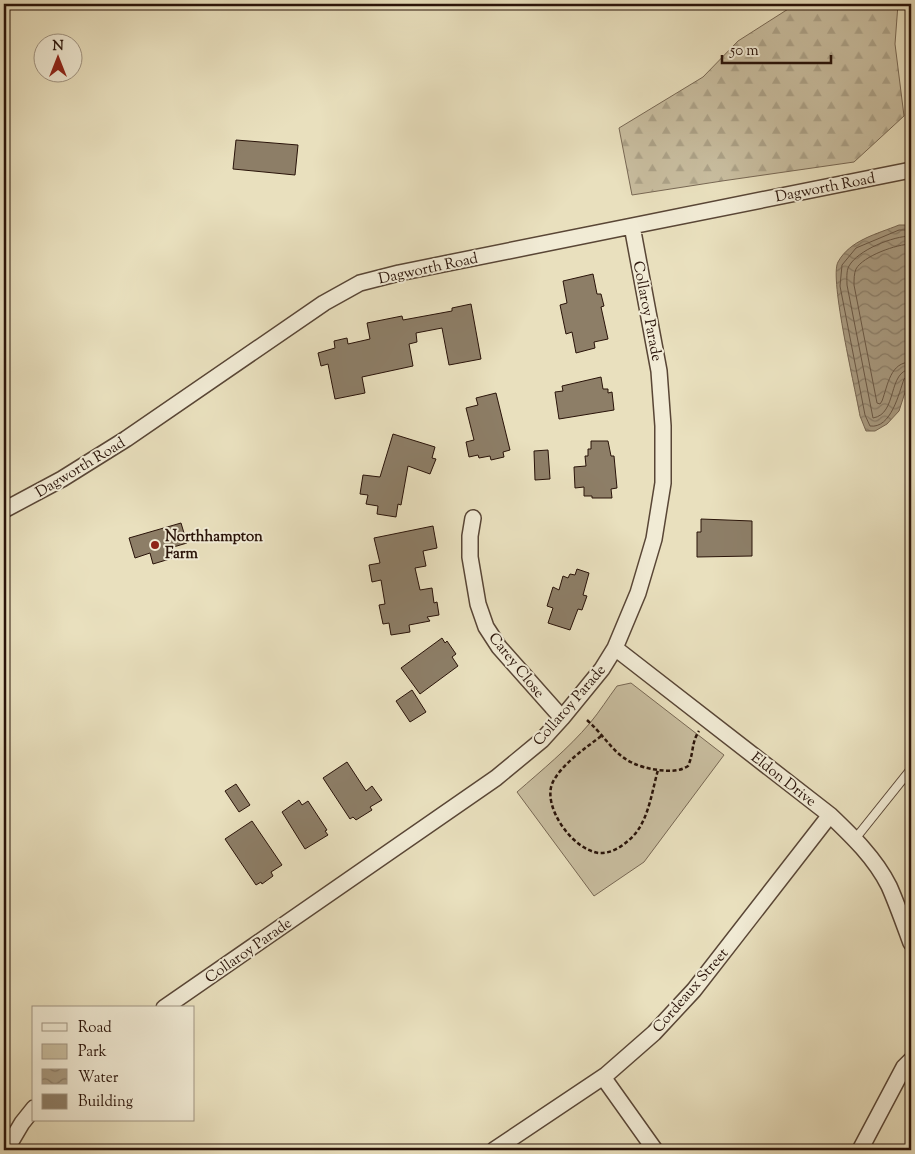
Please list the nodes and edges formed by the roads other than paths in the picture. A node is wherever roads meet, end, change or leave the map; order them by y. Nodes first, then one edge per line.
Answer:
1 (911, 170) edge
2 (632, 226) junction
3 (4, 510) edge
4 (474, 518) dead end
5 (616, 648) junction
6 (562, 718) junction
7 (911, 769) edge
8 (830, 815) junction
9 (856, 839) junction
10 (911, 943) edge
11 (167, 1006) edge
12 (911, 1060) edge
13 (603, 1077) junction
14 (32, 1110) edge
15 (6, 1150) edge
16 (494, 1150) edge
17 (655, 1150) edge
18 (860, 1150) edge

1 - 2 street, Dagworth Road
2 - 3 street, Dagworth Road
2 - 5 street, Collaroy Parade
4 - 6 street, Carey Close
5 - 6 street, Collaroy Parade
5 - 8 street, Eldon Drive
6 - 11 street, Collaroy Parade
7 - 9 lane
8 - 9 street, Eldon Drive
8 - 13 street, Cordeaux Street
9 - 10 street, Eldon Drive
12 - 18 street
13 - 16 street, Cordeaux Street
13 - 17 street
14 - 15 street

